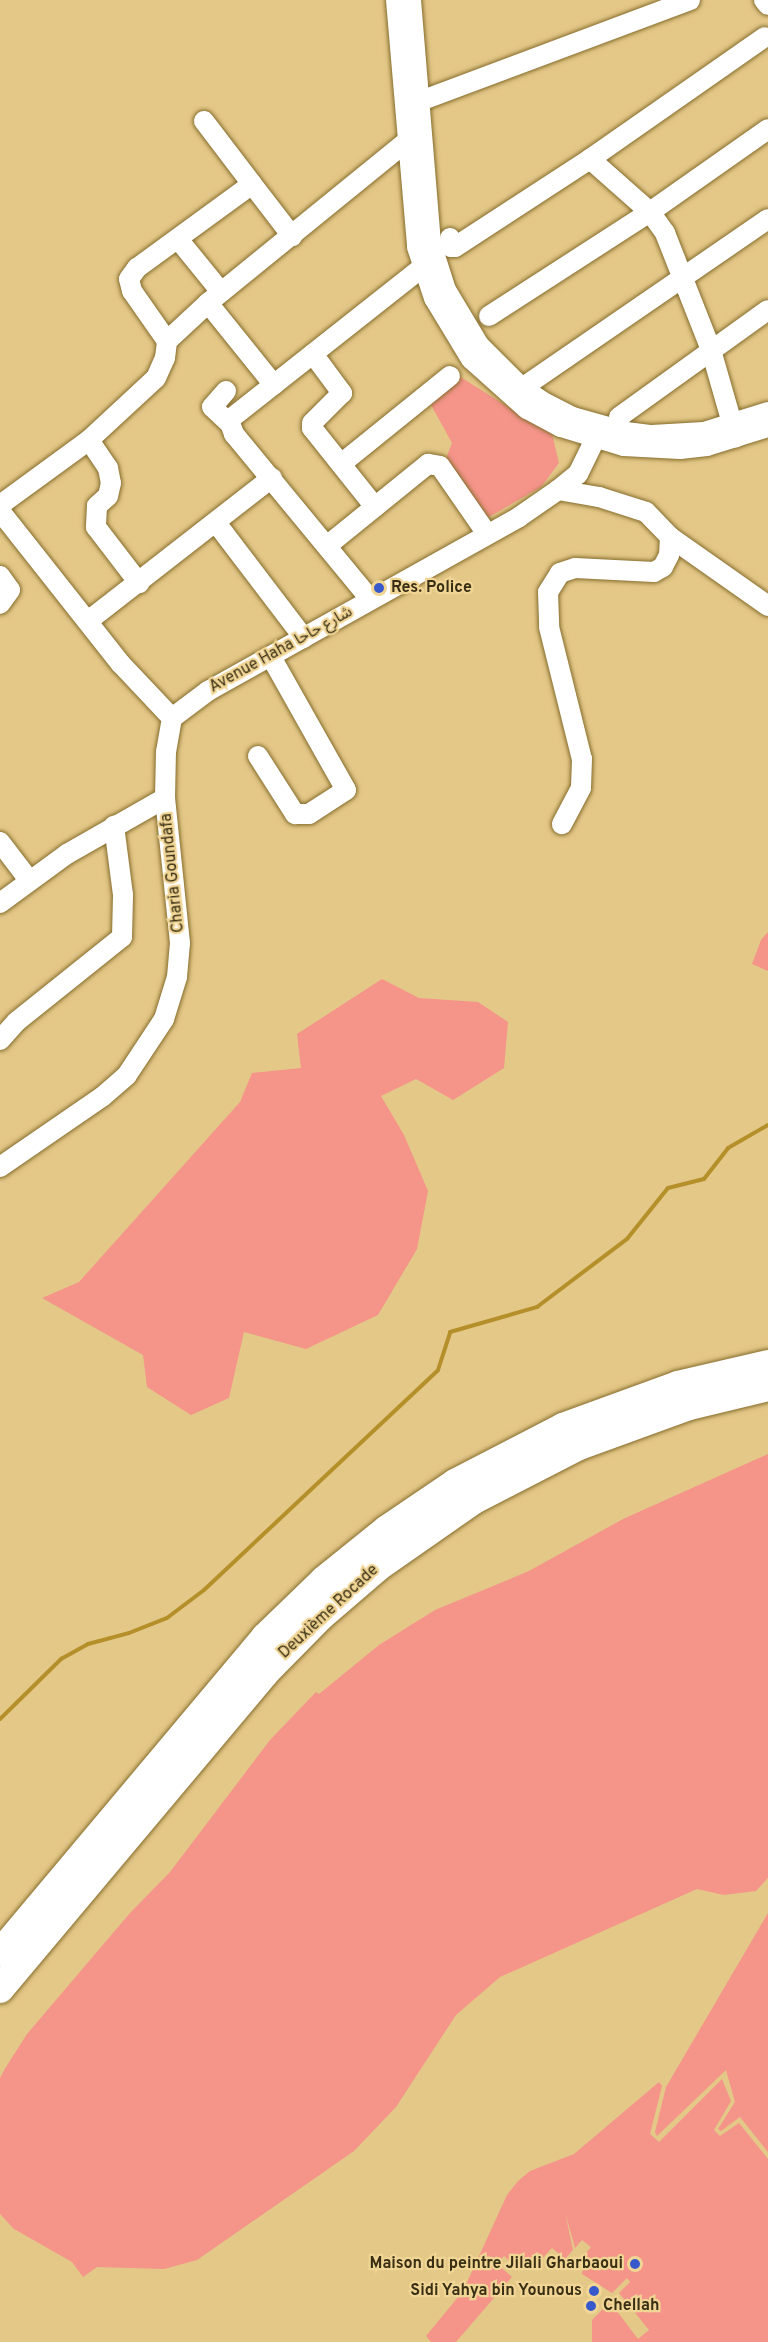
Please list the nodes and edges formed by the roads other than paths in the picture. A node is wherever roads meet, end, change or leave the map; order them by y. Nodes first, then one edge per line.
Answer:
1 (396, 0) edge
2 (411, 0) edge
3 (690, 0) edge
4 (765, 0) edge
5 (768, 4) edge
6 (765, 37) dead end
7 (412, 105) junction
8 (204, 120) dead end
9 (768, 129) edge
10 (407, 141) junction
11 (590, 159) junction
12 (252, 184) junction
13 (650, 212) junction
14 (768, 219) edge
15 (292, 236) junction
16 (450, 238) dead end
17 (178, 239) junction
18 (428, 262) junction
19 (682, 277) junction
20 (214, 298) junction
21 (768, 310) edge
22 (489, 316) dead end
23 (167, 341) junction
24 (711, 350) junction
25 (313, 354) junction
26 (450, 376) dead end
27 (274, 385) junction
28 (522, 388) junction
29 (226, 391) dead end
30 (768, 412) edge
31 (619, 417) dead end
32 (229, 423) junction
33 (768, 427) edge
34 (735, 432) junction
35 (599, 433) junction
36 (89, 440) junction
37 (341, 464) junction
38 (272, 478) junction
39 (558, 490) junction
40 (0, 505) edge
41 (375, 507) junction
42 (0, 512) edge
43 (217, 524) junction
44 (487, 534) junction
45 (670, 537) junction
46 (328, 545) junction
47 (0, 576) edge
48 (139, 583) junction
49 (370, 599) junction
50 (0, 604) edge
51 (768, 606) edge
52 (88, 621) junction
53 (304, 638) junction
54 (266, 660) junction
55 (172, 718) junction
56 (258, 756) dead end
57 (165, 798) junction
58 (562, 824) dead end
59 (114, 826) junction
60 (0, 842) edge
61 (29, 880) junction
62 (0, 903) edge
63 (0, 1040) edge
64 (0, 1167) edge
65 (768, 1364) edge
66 (768, 1387) edge
67 (0, 1953) edge
68 (0, 1989) edge

1 - 7 street
2 - 7 street
3 - 7 street
4 - 5 street
6 - 11 street
7 - 10 street
7 - 18 street
8 - 12 street
9 - 13 street
10 - 15 street
10 - 18 street
11 - 13 street
11 - 16 street
12 - 15 street
12 - 17 street
13 - 19 street
13 - 22 street
14 - 19 street
15 - 20 street
17 - 20 street
17 - 23 street
18 - 25 street
18 - 28 street
18 - 35 street
19 - 24 street
19 - 28 street
20 - 23 street
20 - 27 street
21 - 24 street
23 - 36 street
24 - 31 street
24 - 34 street
25 - 27 street
25 - 37 street
26 - 37 street
27 - 32 street
28 - 35 street
29 - 32 street
30 - 34 street
32 - 38 street
33 - 34 street
34 - 35 street
35 - 39 street, Avenue Haha شارع حاحا
36 - 40 street
36 - 48 street
37 - 41 street
38 - 43 street
38 - 46 street
39 - 44 street, Avenue Haha شارع حاحا
39 - 45 street
41 - 44 street
41 - 46 street
42 - 52 street
43 - 48 street
43 - 53 street
44 - 49 street, Avenue Haha شارع حاحا
45 - 51 street
45 - 58 street
46 - 49 street
47 - 50 street
48 - 52 street
49 - 53 street, Avenue Haha شارع حاحا
52 - 55 street
53 - 54 street, Avenue Haha شارع حاحا
54 - 55 street, Avenue Haha شارع حاحا
54 - 56 street
55 - 57 street, Charia Goundafa
57 - 59 street
57 - 64 street, Charia Goundafa
59 - 61 street
59 - 63 street
60 - 61 street
61 - 62 street
65 - 67 highway, Deuxième Rocade
66 - 68 highway, Deuxième Rocade

